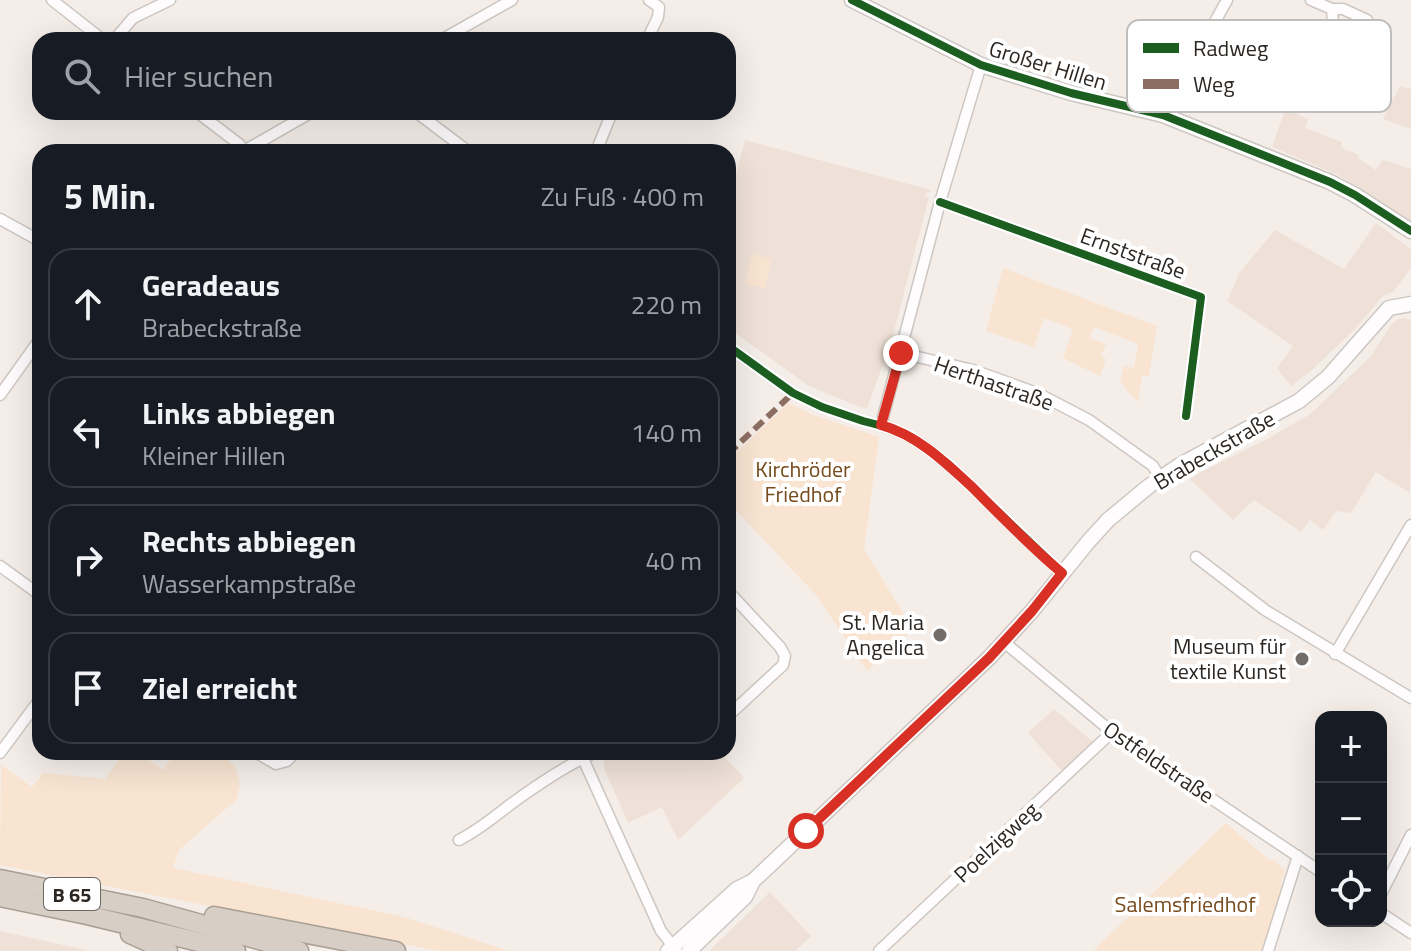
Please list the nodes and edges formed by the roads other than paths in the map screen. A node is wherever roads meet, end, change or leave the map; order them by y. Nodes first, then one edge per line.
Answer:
1 (52, 0) edge
2 (170, 0) edge
3 (512, 0) edge
4 (649, 0) edge
5 (852, 0) edge
6 (1227, 0) edge
7 (1311, 0) edge
8 (662, 4) edge
9 (491, 5) edge
10 (1332, 9) dead end
11 (1216, 20) edge
12 (93, 32) edge
13 (121, 32) edge
14 (452, 32) edge
15 (651, 32) edge
16 (981, 65) junction
17 (1127, 106) edge
18 (1150, 112) edge
19 (1165, 112) edge
20 (1163, 115) junction
21 (208, 120) edge
22 (298, 120) edge
23 (427, 120) edge
24 (609, 120) edge
25 (239, 144) edge
26 (257, 144) edge
27 (458, 144) edge
28 (599, 144) edge
29 (940, 202) junction
30 (0, 219) edge
31 (1411, 231) edge
32 (32, 237) edge
33 (1411, 304) edge
34 (32, 350) edge
35 (736, 352) edge
36 (901, 353) junction
37 (0, 395) edge
38 (1186, 416) dead end
39 (881, 425) junction
40 (1160, 478) junction
41 (1411, 525) edge
42 (1196, 557) dead end
43 (0, 566) edge
44 (1062, 573) junction
45 (32, 589) edge
46 (736, 600) edge
47 (1004, 642) junction
48 (1335, 654) junction
49 (1411, 698) edge
50 (736, 709) edge
51 (32, 710) edge
52 (1112, 732) junction
53 (0, 753) edge
54 (269, 760) edge
55 (288, 760) edge
56 (574, 760) edge
57 (583, 760) edge
58 (1411, 835) edge
59 (459, 840) dead end
60 (1298, 856) junction
61 (1315, 868) edge
62 (0, 879) edge
63 (753, 881) junction
64 (1387, 882) edge
65 (0, 897) edge
66 (143, 908) junction
67 (87, 915) junction
68 (1387, 917) edge
69 (1411, 933) edge
70 (673, 950) edge
71 (168, 951) edge
72 (236, 951) edge
73 (299, 951) edge
74 (396, 951) edge
75 (689, 951) edge
76 (879, 951) edge
77 (1268, 951) edge

1 - 12 street
2 - 13 street
3 - 9 street
4 - 8 street
5 - 16 main road, Großer Hillen
6 - 11 street
7 - 10 street
8 - 15 street
9 - 14 street
16 - 17 main road, Großer Hillen
16 - 29 street
18 - 20 main road, Großer Hillen
19 - 20 street
20 - 31 main road, Großer Hillen
21 - 25 street
22 - 26 street
23 - 27 street
24 - 28 street
29 - 36 street
29 - 38 street, Ernststraße
30 - 32 street
33 - 40 main road, Brabeckstraße
34 - 37 street
35 - 39 street
36 - 39 street
36 - 40 street, Herthastraße
39 - 44 street
40 - 44 main road, Brabeckstraße
41 - 48 street
42 - 48 street
43 - 45 street
44 - 47 main road, Brabeckstraße
46 - 50 street
47 - 52 street, Ostfeldstraße
47 - 63 main road, Brabeckstraße
48 - 49 street
51 - 53 street
52 - 60 street, Ostfeldstraße
52 - 76 street, Poelzigweg
54 - 55 street
56 - 59 street
57 - 70 street
58 - 64 street
60 - 61 street, Ostfeldstraße
60 - 77 street
62 - 66 highway, B 65
63 - 70 main road, Brabeckstraße
63 - 75 main road, Brabeckstraße
65 - 67 highway, B 65
66 - 73 highway, B 65
66 - 74 highway
67 - 71 highway
67 - 72 highway, B 65
68 - 69 street

